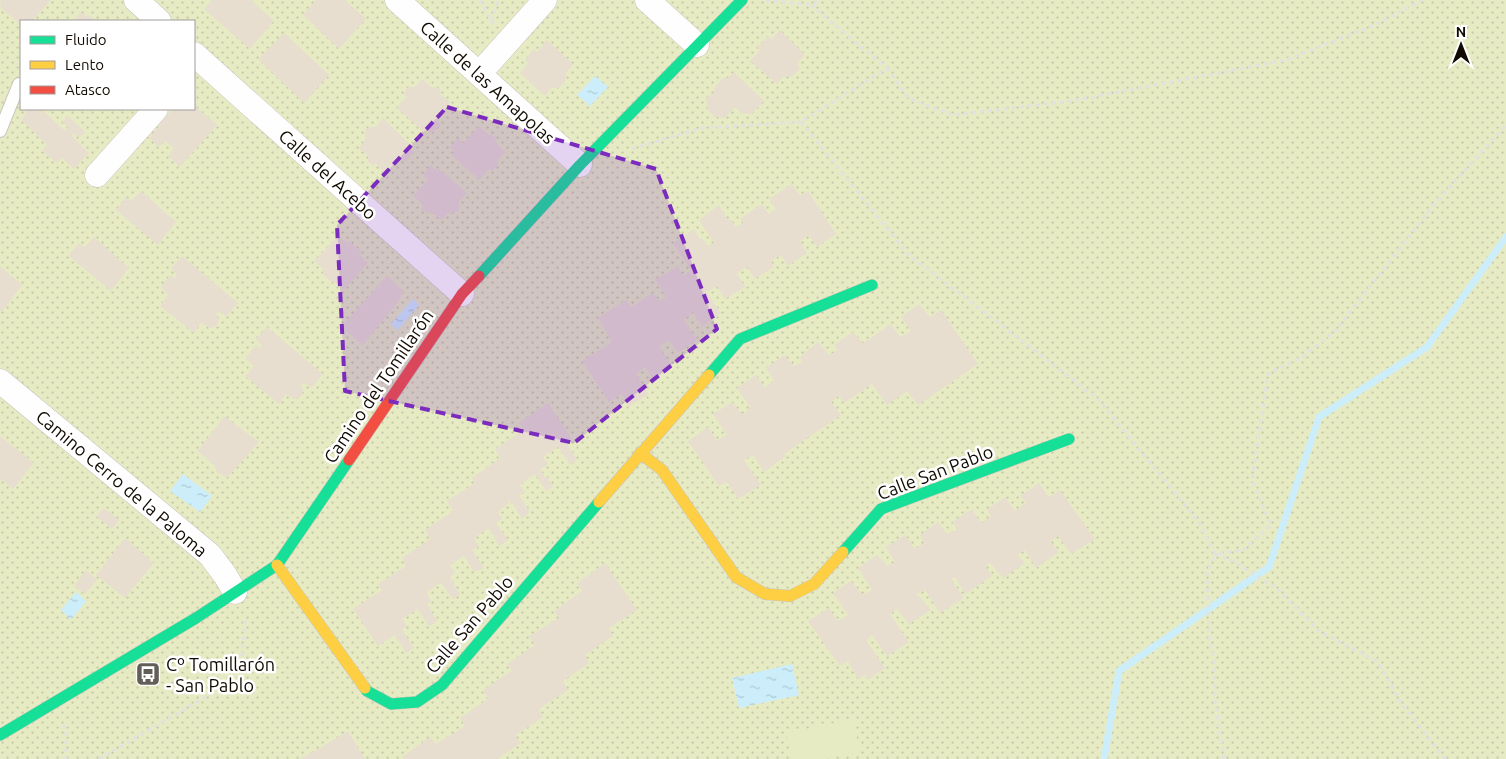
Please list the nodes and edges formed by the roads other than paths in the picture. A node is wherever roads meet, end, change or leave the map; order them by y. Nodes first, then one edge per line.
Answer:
1 (397, 0) edge
2 (545, 0) edge
3 (647, 0) edge
4 (742, 0) edge
5 (139, 1) edge
6 (158, 20) edge
7 (696, 46) junction
8 (196, 60) edge
9 (479, 74) junction
10 (19, 84) dead end
11 (155, 110) edge
12 (0, 131) edge
13 (580, 165) junction
14 (98, 175) dead end
15 (872, 285) dead end
16 (462, 294) junction
17 (0, 381) edge
18 (1069, 440) dead end
19 (640, 453) junction
20 (277, 565) junction
21 (235, 592) junction
22 (0, 735) edge

1 - 9 street, Calle de las Amapolas
2 - 9 street
3 - 7 street
4 - 7 street, Camino del Tomillarón
5 - 6 street
7 - 13 street, Camino del Tomillarón
8 - 16 street, Calle del Acebo
9 - 13 street, Calle de las Amapolas
10 - 12 lane
11 - 14 street
13 - 16 street, Camino del Tomillarón
15 - 19 street, Calle San Pablo
16 - 20 street, Camino del Tomillarón
17 - 21 street, Camino Cerro de la Paloma
18 - 19 street, Calle San Pablo
19 - 20 street, Calle San Pablo
20 - 21 street, Camino del Tomillarón
21 - 22 street, Camino del Tomillarón

